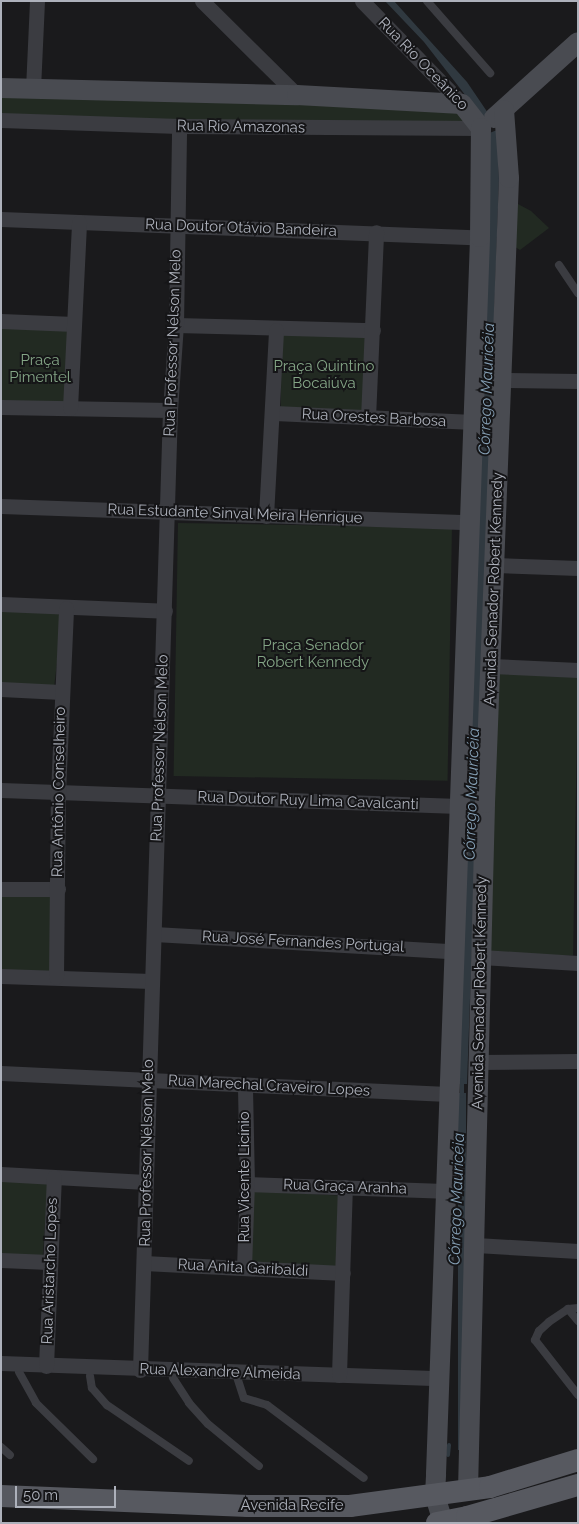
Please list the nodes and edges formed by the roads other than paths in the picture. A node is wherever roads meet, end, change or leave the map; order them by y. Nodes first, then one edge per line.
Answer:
1 (37, 1) edge
2 (202, 1) edge
3 (362, 1) edge
4 (427, 1) edge
5 (578, 42) edge
6 (490, 74) dead end
7 (1, 88) edge
8 (33, 89) junction
9 (297, 95) junction
10 (462, 104) junction
11 (504, 110) junction
12 (1, 120) edge
13 (179, 126) junction
14 (480, 128) junction
15 (1, 219) edge
16 (79, 222) junction
17 (178, 226) junction
18 (376, 232) junction
19 (480, 237) junction
20 (559, 265) dead end
21 (578, 293) edge
22 (1, 321) edge
23 (74, 324) junction
24 (176, 325) junction
25 (276, 330) junction
26 (373, 330) junction
27 (502, 380) junction
28 (578, 381) edge
29 (1, 407) edge
30 (70, 408) junction
31 (170, 410) junction
32 (274, 413) junction
33 (368, 418) junction
34 (474, 422) junction
35 (1, 506) edge
36 (167, 511) junction
37 (266, 516) junction
38 (469, 522) junction
39 (495, 565) junction
40 (578, 568) edge
41 (1, 604) edge
42 (66, 608) junction
43 (165, 611) junction
44 (491, 666) junction
45 (578, 670) edge
46 (1, 689) edge
47 (60, 692) junction
48 (1, 790) edge
49 (58, 793) junction
50 (158, 796) junction
51 (459, 806) junction
52 (1, 889) edge
53 (58, 889) junction
54 (154, 934) junction
55 (452, 951) junction
56 (481, 958) junction
57 (578, 963) edge
58 (1, 976) edge
59 (56, 977) junction
60 (151, 981) junction
61 (578, 1061) edge
62 (478, 1062) junction
63 (1, 1073) edge
64 (148, 1080) junction
65 (245, 1086) junction
66 (448, 1094) junction
67 (1, 1174) edge
68 (54, 1177) junction
69 (146, 1182) junction
70 (247, 1184) junction
71 (345, 1187) junction
72 (444, 1191) junction
73 (476, 1246) junction
74 (578, 1251) edge
75 (1, 1260) edge
76 (50, 1262) junction
77 (144, 1263) junction
78 (244, 1268) junction
79 (343, 1273) junction
80 (578, 1308) edge
81 (568, 1310) junction
82 (578, 1320) edge
83 (12, 1366) edge
84 (46, 1366) junction
85 (140, 1370) junction
86 (90, 1372) junction
87 (172, 1374) junction
88 (237, 1375) junction
89 (339, 1375) junction
90 (440, 1378) junction
91 (578, 1395) edge
92 (1, 1448) edge
93 (10, 1455) dead end
94 (93, 1459) dead end
95 (578, 1460) edge
96 (189, 1461) dead end
97 (259, 1466) dead end
98 (364, 1478) dead end
99 (578, 1485) edge
100 (468, 1490) junction
101 (436, 1495) junction
102 (1, 1496) edge
103 (467, 1520) edge
104 (441, 1522) edge

1 - 8 street
2 - 9 street
3 - 10 street, Rua Rio Oceânico
4 - 6 lane
5 - 11 street
7 - 8 street
8 - 9 street
9 - 10 street
10 - 14 street, Rua Rio Oceânico
11 - 14 street
11 - 27 street, Avenida Senador Robert Kennedy
12 - 13 street, Rua Rio Amazonas
13 - 14 street, Rua Rio Amazonas
13 - 17 street, Rua Professor Nélson Melo
14 - 19 street, Avenida Senador Robert Kennedy
15 - 16 street, Rua Doutor Otávio Bandeira
16 - 17 street, Rua Doutor Otávio Bandeira
16 - 23 street
17 - 18 street, Rua Doutor Otávio Bandeira
17 - 24 street, Rua Professor Nélson Melo
18 - 19 street, Rua Doutor Otávio Bandeira
18 - 26 street
19 - 34 street, Avenida Senador Robert Kennedy
20 - 21 lane
22 - 23 street
23 - 30 street
24 - 25 street
24 - 31 street, Rua Professor Nélson Melo
25 - 26 street
25 - 32 street
26 - 33 street
27 - 28 street
27 - 39 street, Avenida Senador Robert Kennedy
29 - 30 street
30 - 31 street
31 - 36 street, Rua Professor Nélson Melo
32 - 33 street, Rua Orestes Barbosa
32 - 37 street
33 - 34 street, Rua Orestes Barbosa
34 - 38 street, Avenida Senador Robert Kennedy
35 - 36 street, Rua Estudante Sinval Meira Henrique
36 - 37 street, Rua Estudante Sinval Meira Henrique
36 - 43 street, Rua Professor Nélson Melo
37 - 38 street, Rua Estudante Sinval Meira Henrique
38 - 51 street, Avenida Senador Robert Kennedy
39 - 40 street
39 - 44 street, Avenida Senador Robert Kennedy
41 - 42 street
42 - 43 street
42 - 47 street, Rua Antônio Conselheiro
43 - 50 street, Rua Professor Nélson Melo
44 - 45 street
44 - 56 street, Avenida Senador Robert Kennedy
46 - 47 street
47 - 49 street, Rua Antônio Conselheiro
48 - 49 street, Rua Doutor Ruy Lima Cavalcanti
49 - 50 street, Rua Doutor Ruy Lima Cavalcanti
49 - 53 street, Rua Antônio Conselheiro
50 - 51 street, Rua Doutor Ruy Lima Cavalcanti
50 - 54 street, Rua Professor Nélson Melo
51 - 55 street, Avenida Senador Robert Kennedy
52 - 53 street
53 - 59 street, Rua Antônio Conselheiro
54 - 55 street, Rua José Fernandes Portugal
54 - 60 street, Rua Professor Nélson Melo
55 - 66 street, Avenida Senador Robert Kennedy
56 - 57 street
56 - 62 street, Avenida Senador Robert Kennedy
58 - 59 street
59 - 60 street
60 - 64 street, Rua Professor Nélson Melo
61 - 62 street
62 - 73 street, Avenida Senador Robert Kennedy
63 - 64 street, Rua Marechal Craveiro Lopes
64 - 65 street, Rua Marechal Craveiro Lopes
64 - 69 street, Rua Professor Nélson Melo
65 - 66 street, Rua Marechal Craveiro Lopes
65 - 70 street, Rua Vicente Licínio
66 - 72 street, Avenida Senador Robert Kennedy
67 - 68 street
68 - 69 street
68 - 76 street, Rua Aristarcho Lopes
69 - 77 street, Rua Professor Nélson Melo
70 - 71 street, Rua Graça Aranha
70 - 78 street, Rua Vicente Licínio
71 - 72 street, Rua Graça Aranha
71 - 79 street
72 - 90 street, Avenida Senador Robert Kennedy
73 - 74 street
73 - 100 street, Avenida Senador Robert Kennedy
75 - 76 street
76 - 84 street, Rua Aristarcho Lopes
77 - 78 street, Rua Anita Garibaldi
77 - 85 street, Rua Professor Nélson Melo
78 - 79 street, Rua Anita Garibaldi
79 - 89 street
80 - 81 lane
81 - 82 lane
81 - 91 lane
83 - 84 street, Rua Alexandre Almeida
83 - 94 lane
84 - 86 street, Rua Alexandre Almeida
85 - 86 street, Rua Alexandre Almeida
85 - 87 street, Rua Alexandre Almeida
86 - 96 lane
87 - 88 street, Rua Alexandre Almeida
87 - 97 lane
88 - 89 street, Rua Alexandre Almeida
88 - 98 lane
89 - 90 street, Rua Alexandre Almeida
90 - 101 street, Avenida Senador Robert Kennedy
92 - 93 lane
95 - 100 main road, Avenida Recife
99 - 103 main road
100 - 101 main road, Avenida Recife
100 - 103 street, Avenida Senador Robert Kennedy
101 - 102 main road, Avenida Recife
101 - 104 street, Avenida Senador Robert Kennedy
103 - 104 main road

